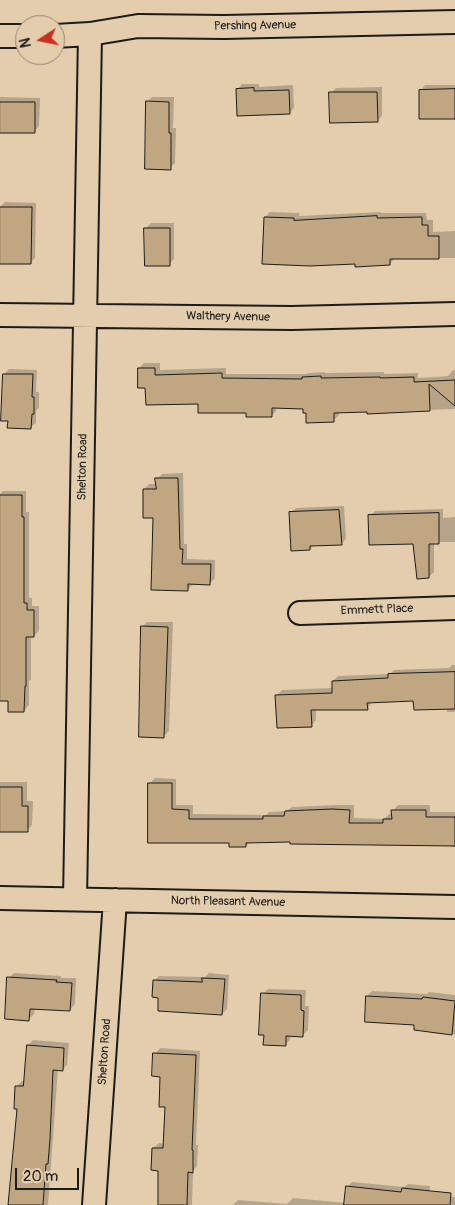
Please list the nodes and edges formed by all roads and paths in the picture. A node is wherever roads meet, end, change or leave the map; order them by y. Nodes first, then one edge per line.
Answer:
1 (455, 22) edge
2 (90, 34) junction
3 (65, 35) edge
4 (0, 36) edge
5 (15, 36) edge
6 (0, 314) edge
7 (455, 314) edge
8 (86, 316) junction
9 (455, 608) edge
10 (300, 613) dead end
11 (0, 898) edge
12 (74, 899) junction
13 (115, 900) junction
14 (455, 907) edge
15 (94, 1205) edge

1 - 2 street, Pershing Avenue
2 - 3 street, Pershing Avenue
2 - 8 street, Shelton Road
4 - 5 street
6 - 8 street, Walthery Avenue
7 - 8 street, Walthery Avenue
8 - 12 street, Shelton Road
9 - 10 street, Emmett Place
11 - 12 street, North Pleasant Avenue
12 - 13 street, North Pleasant Avenue
13 - 14 street, North Pleasant Avenue
13 - 15 street, Shelton Road

